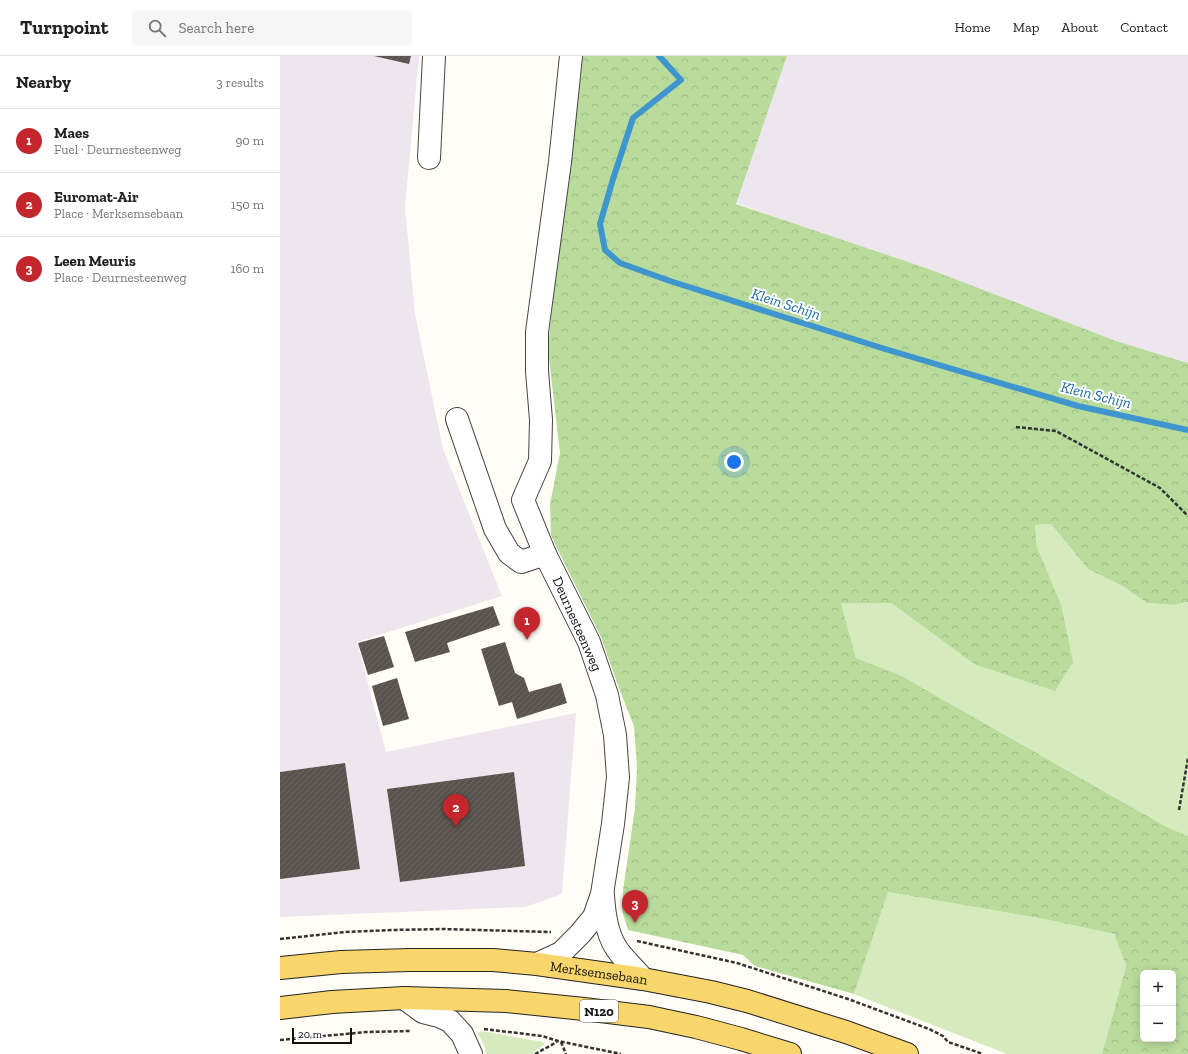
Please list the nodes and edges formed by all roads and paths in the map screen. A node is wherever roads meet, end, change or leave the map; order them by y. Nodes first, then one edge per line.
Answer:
1 (434, 56) edge
2 (571, 56) edge
3 (430, 158) dead end
4 (457, 419) dead end
5 (1016, 427) dead end
6 (1188, 516) edge
7 (545, 554) junction
8 (1188, 758) edge
9 (1179, 810) dead end
10 (602, 894) junction
11 (556, 933) dead end
12 (280, 939) edge
13 (636, 941) dead end
14 (537, 964) junction
15 (280, 968) edge
16 (644, 979) junction
17 (404, 998) junction
18 (280, 1008) edge
19 (418, 1031) dead end
20 (462, 1034) junction
21 (280, 1040) edge
22 (560, 1042) junction
23 (471, 1054) edge
24 (535, 1054) edge
25 (566, 1054) edge
26 (621, 1054) edge
27 (790, 1054) edge
28 (907, 1054) edge
29 (983, 1054) edge

1 - 3 street
2 - 7 street, Deurnesteenweg
4 - 7 street
5 - 6 path
7 - 10 street, Deurnesteenweg
8 - 9 path
10 - 14 street, Deurnesteenweg
10 - 16 street, Deurnesteenweg
11 - 12 path
13 - 29 path
14 - 15 main road, Merksemsebaan
14 - 16 main road, Merksemsebaan
16 - 28 main road, Merksemsebaan
17 - 18 main road, N120
17 - 20 street
17 - 27 main road, N120
19 - 21 path
20 - 22 path
20 - 23 street
22 - 24 path
22 - 25 path
22 - 26 path

